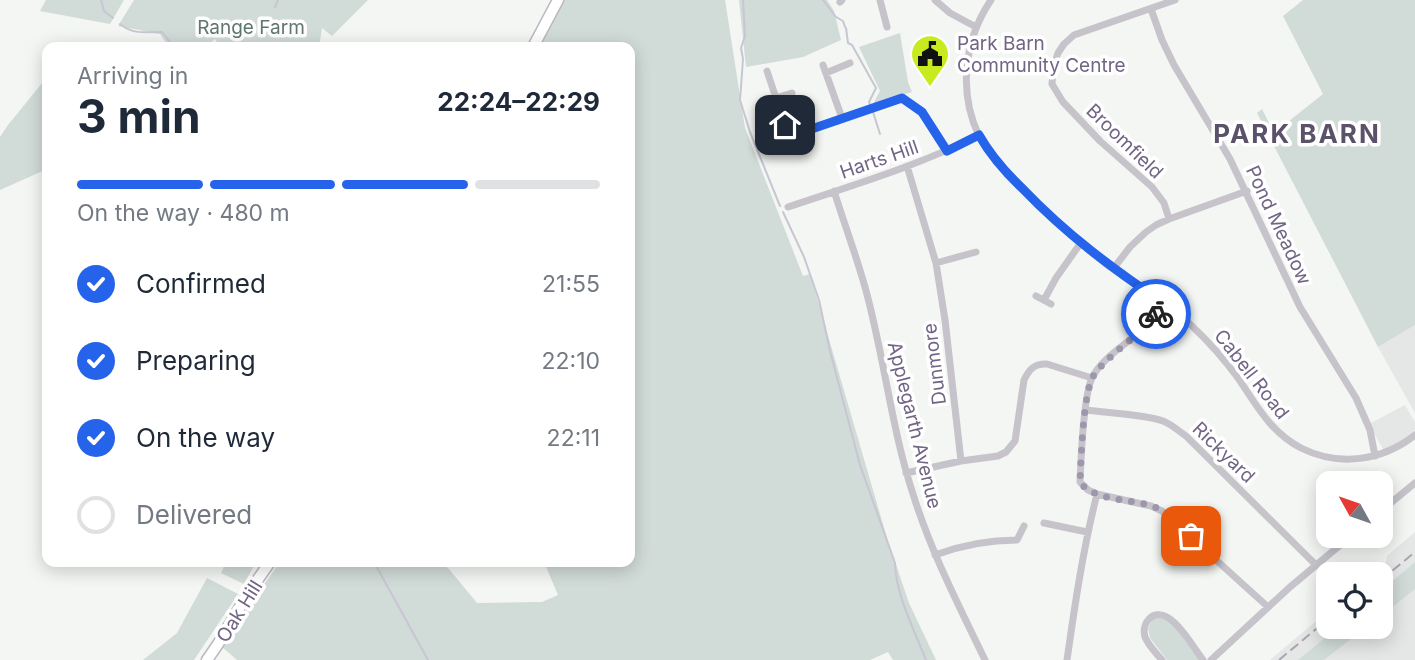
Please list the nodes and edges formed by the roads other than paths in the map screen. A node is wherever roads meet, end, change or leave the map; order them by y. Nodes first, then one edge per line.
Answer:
1 (558, 0) edge
2 (880, 0) edge
3 (935, 0) edge
4 (991, 0) edge
5 (1175, 0) edge
6 (1151, 9) junction
7 (887, 27) dead end
8 (976, 27) junction
9 (536, 42) edge
10 (850, 64) dead end
11 (766, 71) dead end
12 (792, 93) dead end
13 (776, 98) junction
14 (842, 118) junction
15 (979, 135) junction
16 (947, 151) junction
17 (907, 166) junction
18 (834, 191) junction
19 (1247, 191) junction
20 (788, 207) dead end
21 (1169, 219) junction
22 (1080, 244) junction
23 (978, 251) dead end
24 (936, 262) junction
25 (1113, 269) junction
26 (1044, 300) dead end
27 (1165, 304) junction
28 (1092, 378) junction
29 (1086, 410) junction
30 (1412, 438) edge
31 (1415, 447) edge
32 (1375, 456) junction
33 (961, 461) junction
34 (906, 473) junction
35 (1415, 483) edge
36 (1097, 494) junction
37 (1393, 501) edge
38 (1044, 523) dead end
39 (1024, 526) dead end
40 (1087, 532) junction
41 (1017, 540) junction
42 (1337, 548) edge
43 (1019, 549) dead end
44 (935, 555) junction
45 (1320, 562) edge
46 (1316, 565) joint
47 (266, 567) edge
48 (1268, 607) junction
49 (207, 660) edge
50 (985, 660) edge
51 (1067, 660) edge
52 (1162, 660) edge
53 (1203, 660) edge
54 (1211, 660) edge

1 - 9 street
2 - 7 street
3 - 8 street
4 - 8 street, Cabell Road
5 - 6 street, Broomfield
6 - 19 street, Pond Meadow
6 - 21 street, Broomfield
8 - 15 street, Cabell Road
10 - 14 street
11 - 13 street
12 - 13 street
13 - 14 street
14 - 16 street
15 - 16 street, Harts Hill
15 - 22 street, Cabell Road
16 - 17 street, Harts Hill
17 - 18 street, Harts Hill
17 - 24 street, Dunmore
18 - 20 street, Harts Hill
18 - 34 street, Applegarth Avenue
19 - 21 street
19 - 32 street, Pond Meadow
21 - 25 street
22 - 25 street, Cabell Road
22 - 26 street
23 - 24 street
24 - 33 street, Dunmore
25 - 27 street, Cabell Road
27 - 28 street
27 - 32 street, Cabell Road
28 - 29 street
28 - 33 street
29 - 36 street
29 - 46 street, Rickyard
30 - 31 street
30 - 32 street
33 - 34 street
34 - 44 street, Applegarth Avenue
35 - 37 street
36 - 40 street
36 - 48 street
38 - 40 street
39 - 41 street
40 - 51 street
41 - 43 street
41 - 44 street
42 - 45 street
44 - 50 street, Applegarth Avenue
46 - 48 street
47 - 49 street, Oak Hill
48 - 54 street
52 - 53 street

